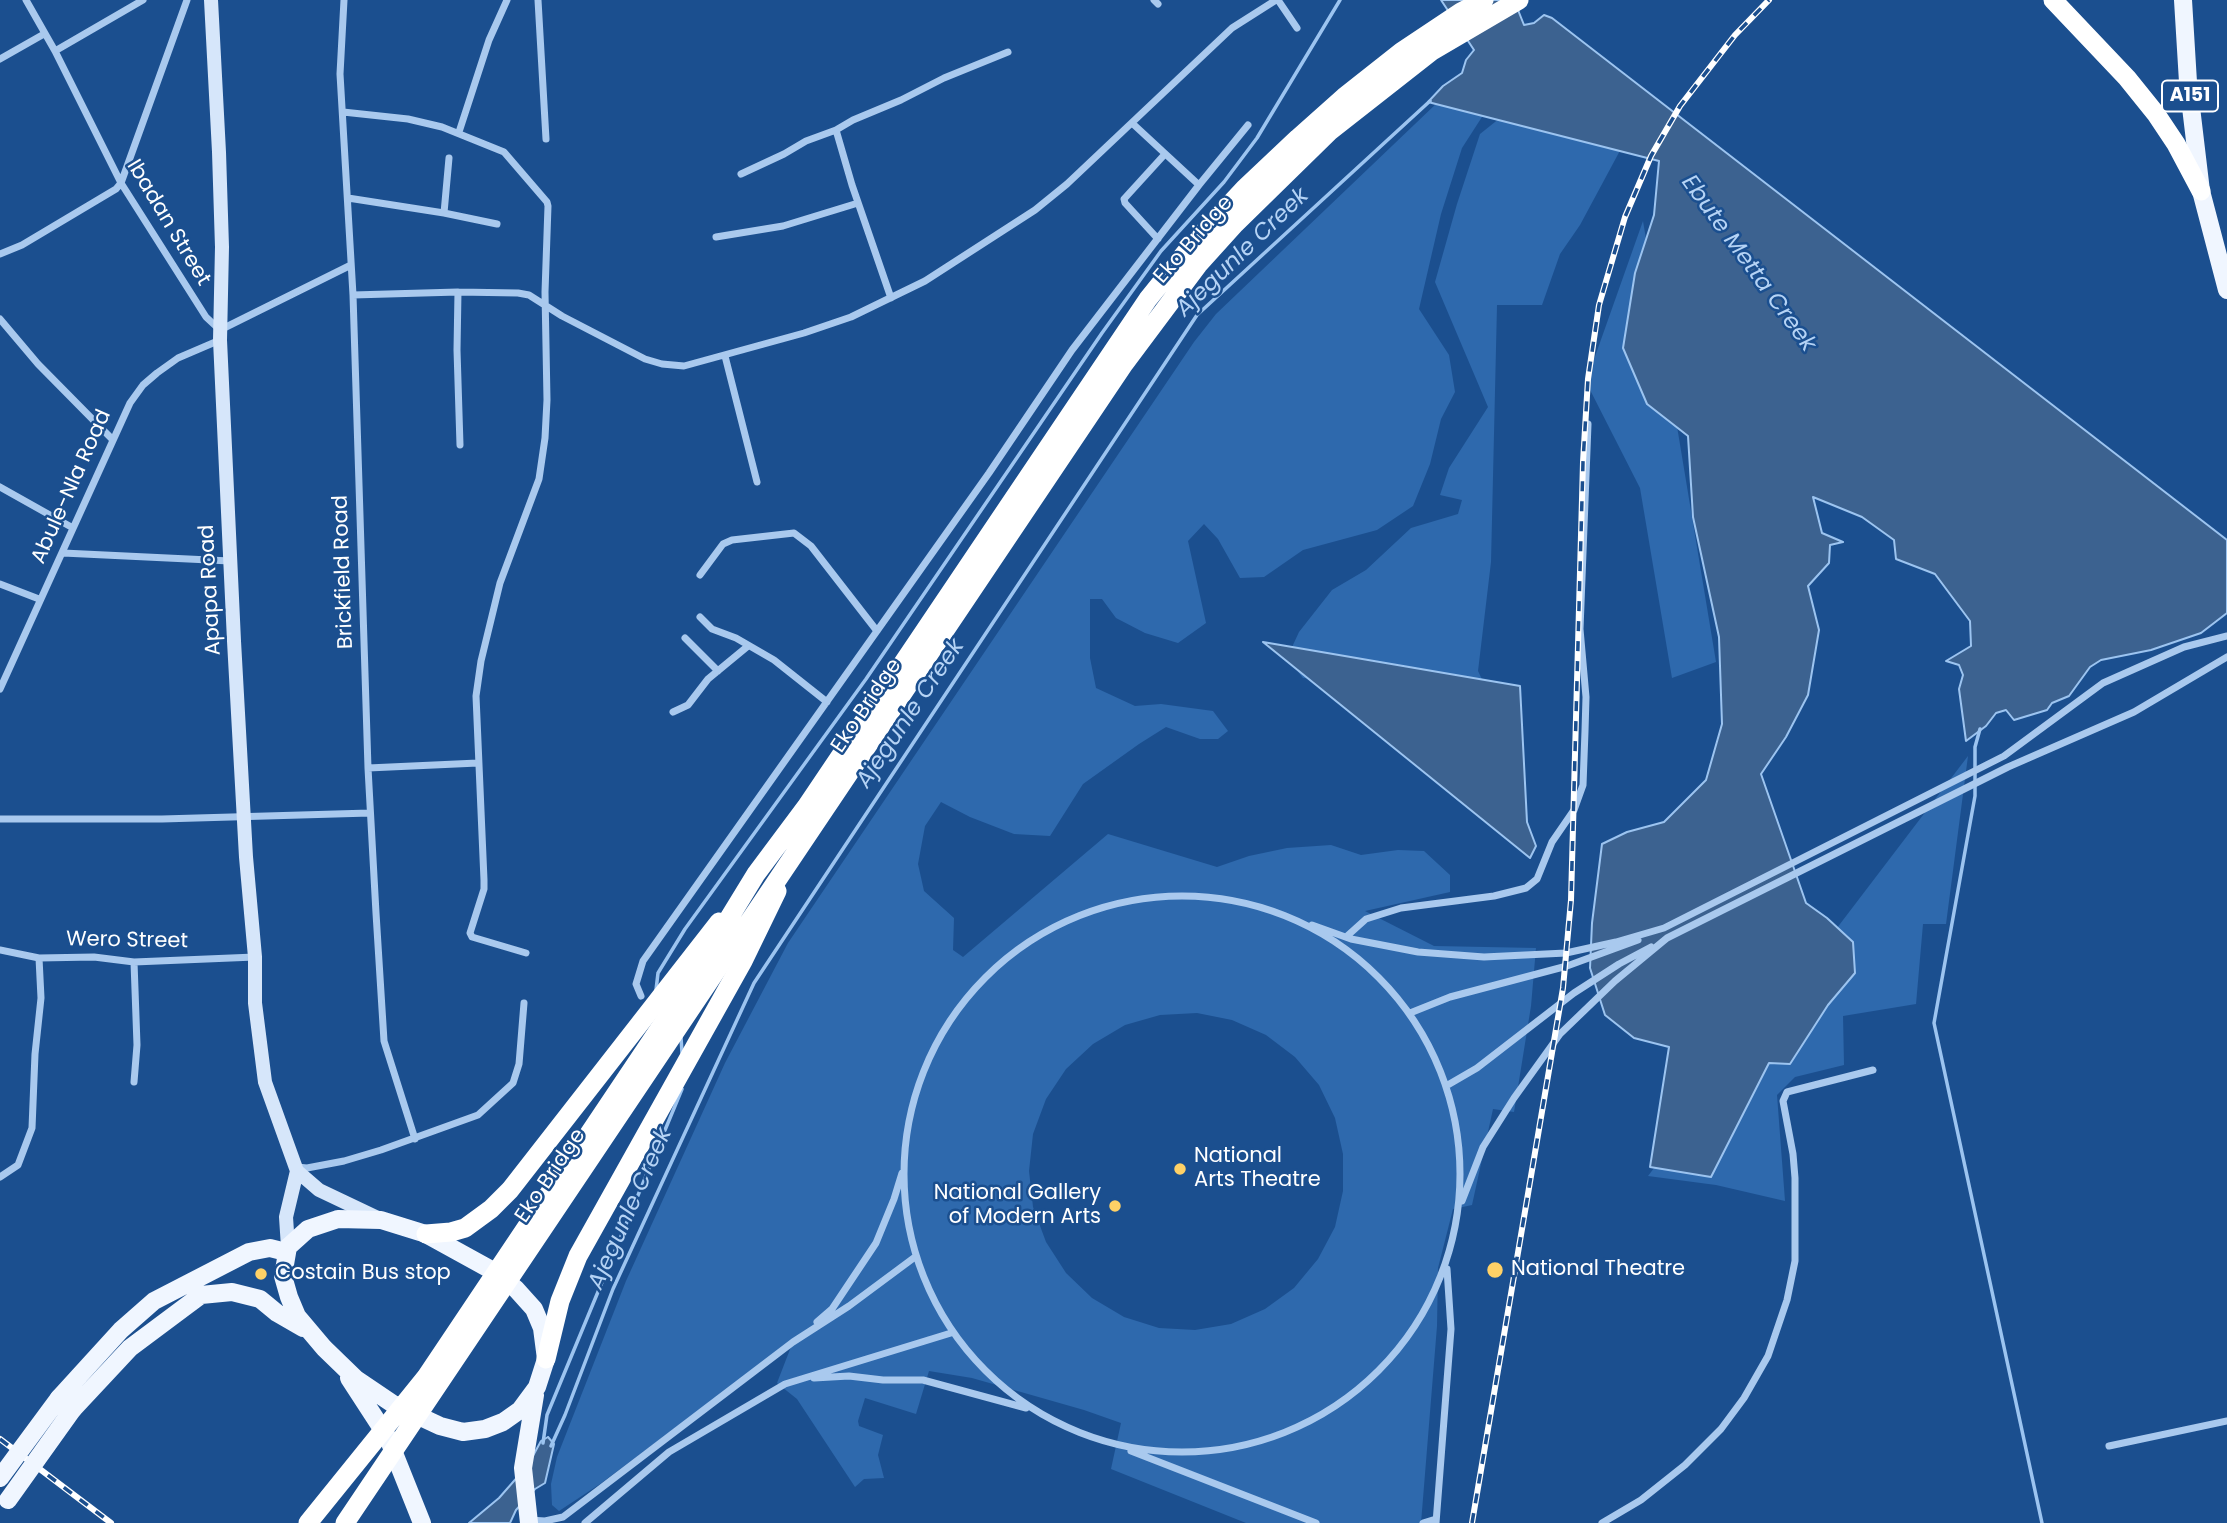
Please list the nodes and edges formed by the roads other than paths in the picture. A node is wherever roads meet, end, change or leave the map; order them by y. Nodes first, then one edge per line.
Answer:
1 (26, 0) edge
2 (143, 0) edge
3 (187, 0) edge
4 (211, 0) edge
5 (344, 0) edge
6 (507, 0) edge
7 (538, 0) edge
8 (1277, 0) edge
9 (1483, 0) edge
10 (1519, 0) edge
11 (2053, 0) edge
12 (2183, 0) edge
13 (1297, 28) dead end
14 (44, 34) junction
15 (55, 51) junction
16 (1008, 52) dead end
17 (0, 59) edge
18 (343, 112) junction
19 (1132, 123) junction
20 (1248, 125) dead end
21 (836, 130) junction
22 (459, 132) junction
23 (546, 139) dead end
24 (1165, 154) junction
25 (449, 158) dead end
26 (741, 174) dead end
27 (121, 183) junction
28 (1199, 185) junction
29 (2201, 191) junction
30 (348, 198) junction
31 (858, 203) junction
32 (444, 213) junction
33 (497, 224) dead end
34 (716, 237) dead end
35 (1157, 239) junction
36 (0, 254) edge
37 (351, 265) junction
38 (2227, 290) edge
39 (458, 292) junction
40 (353, 295) junction
41 (891, 298) junction
42 (546, 307) junction
43 (0, 319) edge
44 (220, 335) junction
45 (725, 356) junction
46 (1588, 424) dead end
47 (112, 439) junction
48 (460, 445) dead end
49 (757, 482) dead end
50 (0, 487) edge
51 (73, 528) junction
52 (63, 553) junction
53 (230, 561) junction
54 (700, 575) dead end
55 (0, 584) edge
56 (39, 599) junction
57 (700, 617) dead end
58 (877, 631) junction
59 (2227, 636) edge
60 (685, 638) dead end
61 (748, 646) junction
62 (2227, 657) edge
63 (719, 671) junction
64 (0, 689) edge
65 (827, 702) junction
66 (673, 712) dead end
67 (478, 763) junction
68 (368, 768) junction
69 (370, 813) junction
70 (245, 817) junction
71 (0, 818) edge
72 (793, 859) junction
73 (756, 874) junction
74 (1300, 920) junction
75 (1664, 928) junction
76 (1346, 937) junction
77 (1667, 938) junction
78 (0, 950) edge
79 (526, 953) dead end
80 (255, 957) junction
81 (39, 958) junction
82 (134, 962) junction
83 (640, 996) dead end
84 (524, 1003) dead end
85 (1410, 1013) junction
86 (1873, 1070) dead end
87 (134, 1082) dead end
88 (1446, 1086) junction
89 (415, 1139) junction
90 (904, 1166) junction
91 (296, 1169) junction
92 (0, 1177) edge
93 (1459, 1208) junction
94 (382, 1220) junction
95 (426, 1234) junction
96 (287, 1249) junction
97 (915, 1257) junction
98 (1447, 1266) junction
99 (311, 1333) junction
100 (951, 1333) junction
101 (793, 1342) junction
102 (546, 1359) junction
103 (338, 1361) junction
104 (803, 1378) junction
105 (537, 1387) junction
106 (1031, 1409) junction
107 (2227, 1421) edge
108 (2109, 1446) dead end
109 (1128, 1449) junction
110 (616, 1475) junction
111 (0, 1478) edge
112 (625, 1487) junction
113 (4, 1506) edge
114 (528, 1515) edge
115 (1436, 1521) edge
116 (308, 1523) edge
117 (345, 1523) edge
118 (422, 1523) edge
119 (584, 1523) edge
120 (1317, 1523) edge
121 (1423, 1523) edge
122 (1602, 1523) edge

1 - 14 street, Ibadan Street
2 - 15 street
3 - 27 street
4 - 44 street, Apapa Road
5 - 18 street, Brickfield Road
6 - 22 street
7 - 23 street
8 - 13 street
8 - 19 street
9 - 73 highway, Eko Bridge, bridge
10 - 72 highway, Eko Bridge, bridge
11 - 29 highway
12 - 29 main road, A151
14 - 15 street, Ibadan Street
14 - 17 street
15 - 27 street, Ibadan Street
16 - 21 street
18 - 22 street
18 - 30 street, Brickfield Road
19 - 24 street
19 - 41 street
20 - 28 street
21 - 26 street
21 - 31 street
22 - 42 street
24 - 28 street
24 - 35 street
25 - 32 street
27 - 36 street
27 - 44 street, Ibadan Street
28 - 35 street
29 - 38 main road, A151
30 - 32 street
30 - 37 street, Brickfield Road
31 - 34 street
31 - 41 street
32 - 33 street
35 - 58 street
37 - 40 street, Brickfield Road
37 - 44 street
39 - 40 street
39 - 42 street
39 - 48 street
40 - 68 street, Brickfield Road
41 - 45 street
42 - 45 street
42 - 67 street
43 - 47 street
44 - 47 street, Abule-Nla Road
44 - 53 street, Apapa Road
45 - 49 street
46 - 76 street
47 - 51 street, Abule-Nla Road
50 - 51 street
51 - 52 street, Abule-Nla Road
52 - 53 street
52 - 56 street, Abule-Nla Road
53 - 70 street, Apapa Road
54 - 58 street
55 - 56 street
56 - 64 street, Abule-Nla Road
57 - 61 street
58 - 65 street
59 - 75 street
60 - 63 street
61 - 63 street
61 - 65 street
62 - 77 street
63 - 66 street
65 - 83 street
67 - 68 street
67 - 79 street
68 - 69 street, Brickfield Road
69 - 70 street
69 - 89 street, Brickfield Road
70 - 71 street
70 - 80 street, Apapa Road
72 - 102 highway, bridge
72 - 117 highway, Eko Bridge, bridge
73 - 95 highway, bridge
73 - 116 highway, Eko Bridge, bridge
74 - 76 street
74 - 85 street
74 - 90 street
75 - 76 street
75 - 85 street
77 - 88 street
77 - 93 street
78 - 81 street, Wero Street
80 - 82 street, Wero Street
80 - 91 street, Apapa Road
81 - 82 street, Wero Street
81 - 92 street
82 - 87 street
84 - 89 street
85 - 88 street
86 - 122 street
88 - 93 street
89 - 91 street
90 - 97 street
90 - 101 street
91 - 94 street, Apapa Road
91 - 96 street
93 - 98 street
94 - 95 main road
94 - 96 main road
95 - 102 main road
96 - 99 main road
96 - 111 main road, bridge
97 - 100 street
97 - 101 street
98 - 109 street
98 - 115 street
99 - 103 main road
99 - 113 main road, bridge
100 - 104 street
100 - 106 street
101 - 110 street
102 - 105 main road
103 - 105 main road
103 - 118 main road
104 - 106 street
104 - 112 street
105 - 114 main road
106 - 109 street
107 - 108 street
109 - 120 street
110 - 112 street
110 - 114 street
112 - 119 street
115 - 121 street

